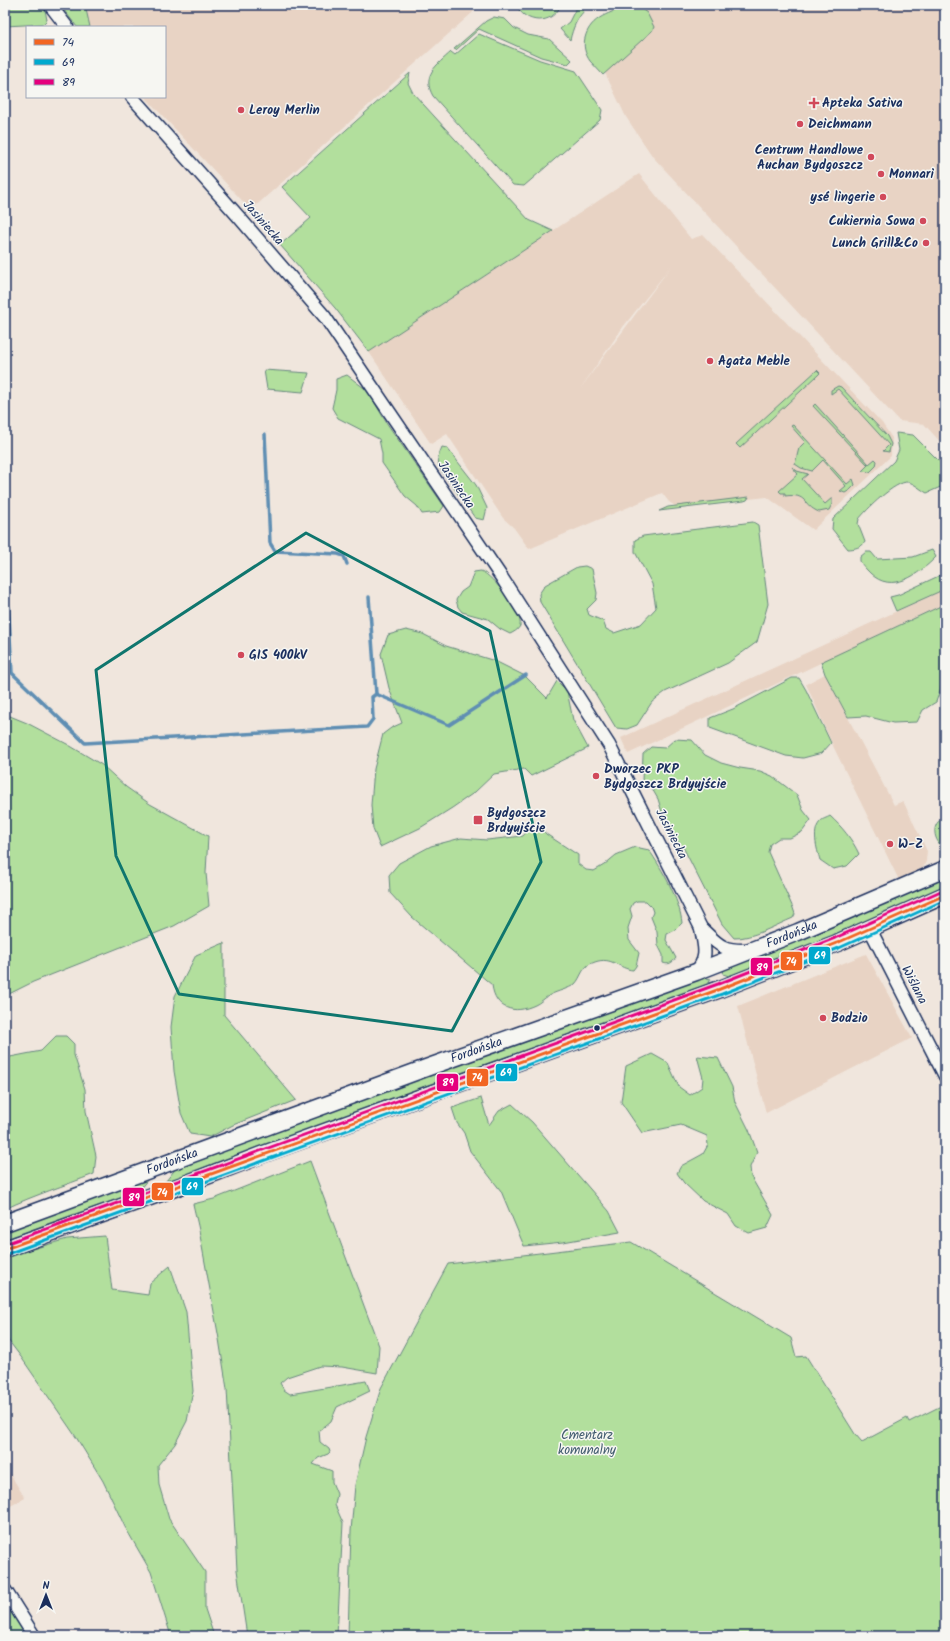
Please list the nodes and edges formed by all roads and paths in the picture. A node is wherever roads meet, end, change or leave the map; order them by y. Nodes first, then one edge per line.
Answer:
1 (50, 5) edge
2 (66, 26) edge
3 (133, 98) edge
4 (945, 870) edge
5 (945, 895) edge
6 (701, 928) junction
7 (870, 929) junction
8 (760, 947) junction
9 (696, 972) junction
10 (945, 1076) edge
11 (5, 1223) edge
12 (5, 1249) edge
13 (5, 1590) edge
14 (34, 1636) edge

1 - 2 street
3 - 6 street, Jasiniecka
4 - 8 main road, Fordońska
5 - 7 main road, Fordońska
6 - 8 street, Jasiniecka
6 - 9 street, Jasiniecka
7 - 10 street, Wiślana
7 - 12 main road, Fordońska
8 - 9 main road, Fordońska
9 - 11 main road, Fordońska
13 - 14 street

